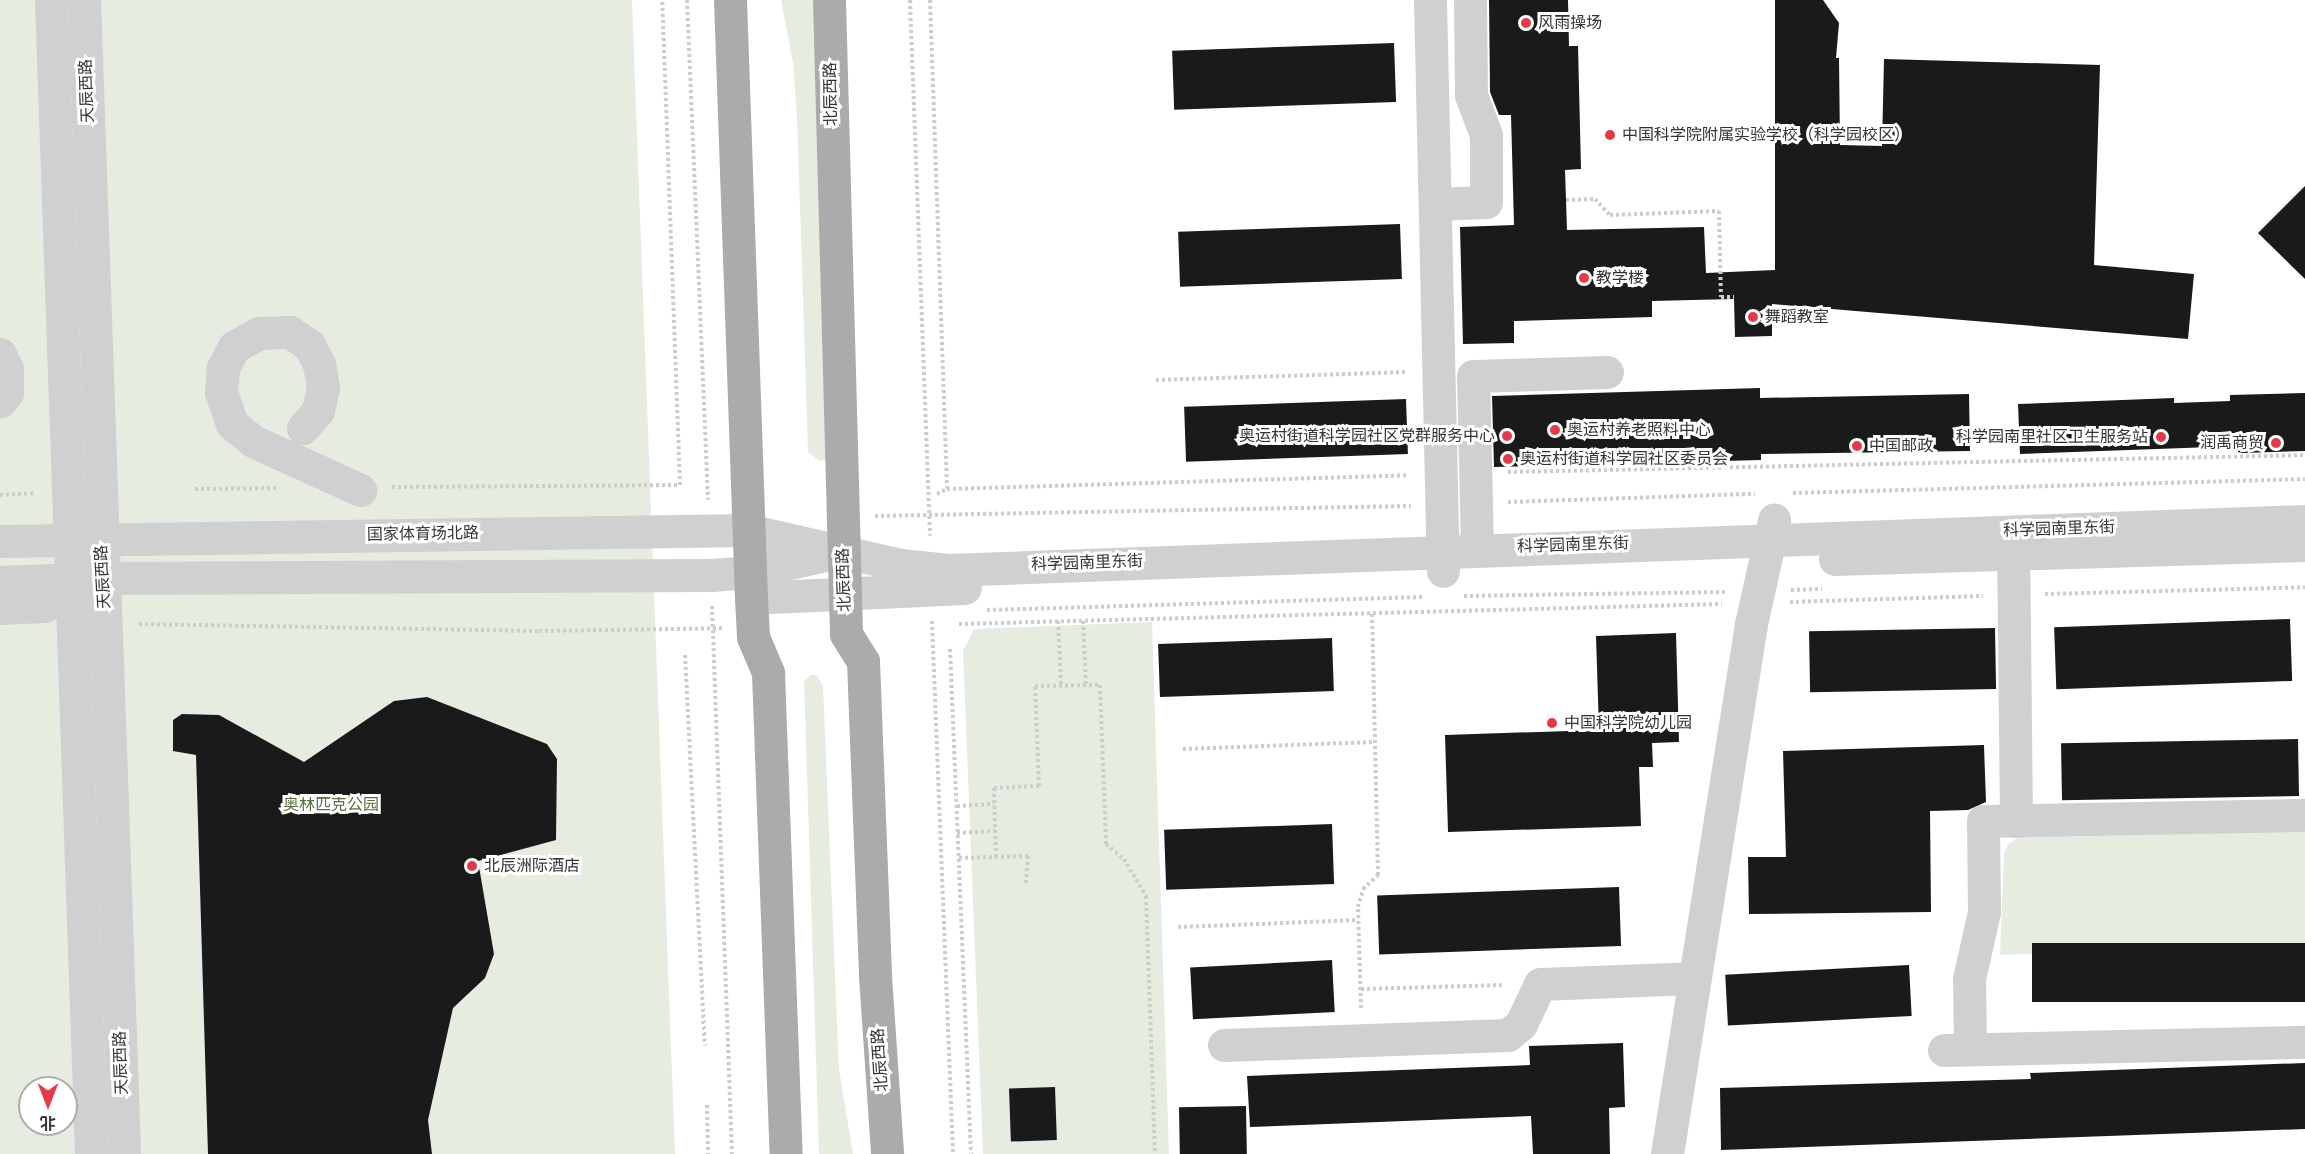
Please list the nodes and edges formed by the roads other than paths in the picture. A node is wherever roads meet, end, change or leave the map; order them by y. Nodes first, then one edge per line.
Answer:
1 (51, 0) edge
2 (84, 0) edge
3 (730, 0) edge
4 (829, 0) edge
5 (1430, 0) edge
6 (1470, 0) edge
7 (1435, 204) junction
8 (0, 354) edge
9 (1607, 372) dead end
10 (0, 401) edge
11 (303, 428) dead end
12 (372, 489) road end
13 (2305, 503) edge
14 (2305, 521) edge
15 (2013, 533) junction
16 (102, 538) junction
17 (69, 539) junction
18 (1476, 539) junction
19 (0, 541) edge
20 (1773, 543) junction
21 (2305, 545) edge
22 (843, 551) junction
23 (1443, 558) junction
24 (750, 562) junction
25 (104, 578) junction
26 (70, 579) junction
27 (0, 582) edge
28 (844, 595) junction
29 (0, 608) edge
30 (2305, 815) edge
31 (2016, 821) junction
32 (1693, 978) junction
33 (2305, 1042) edge
34 (1224, 1045) dead end
35 (91, 1154) edge
36 (124, 1154) edge
37 (786, 1154) edge
38 (887, 1154) edge
39 (1667, 1154) edge

1 - 17 street, 天辰西路
2 - 16 street, 天辰西路
3 - 24 main road
4 - 22 main road, 北辰西路
5 - 7 street
6 - 7 street
7 - 23 street
8 - 10 street
9 - 18 street
11 - 12 street
13 - 15 street
14 - 15 street, 科学园南里东街
15 - 20 street, 科学园南里东街
15 - 21 street
15 - 31 street
16 - 17 street, 国家体育场北路
16 - 24 street, 国家体育场北路
16 - 25 street, 天辰西路
17 - 19 street, 国家体育场北路
17 - 26 street, 天辰西路
18 - 20 street, 科学园南里东街
18 - 23 street, 科学园南里东街
20 - 23 street
20 - 32 street
22 - 23 street, 科学园南里东街
22 - 24 street
22 - 28 main road, 北辰西路
23 - 28 street
24 - 25 street
24 - 28 street
24 - 37 main road
25 - 26 street
25 - 36 street, 天辰西路
26 - 27 street
26 - 29 street
26 - 35 street, 天辰西路
28 - 38 main road, 北辰西路
30 - 31 street
31 - 33 street
32 - 34 street
32 - 39 street

